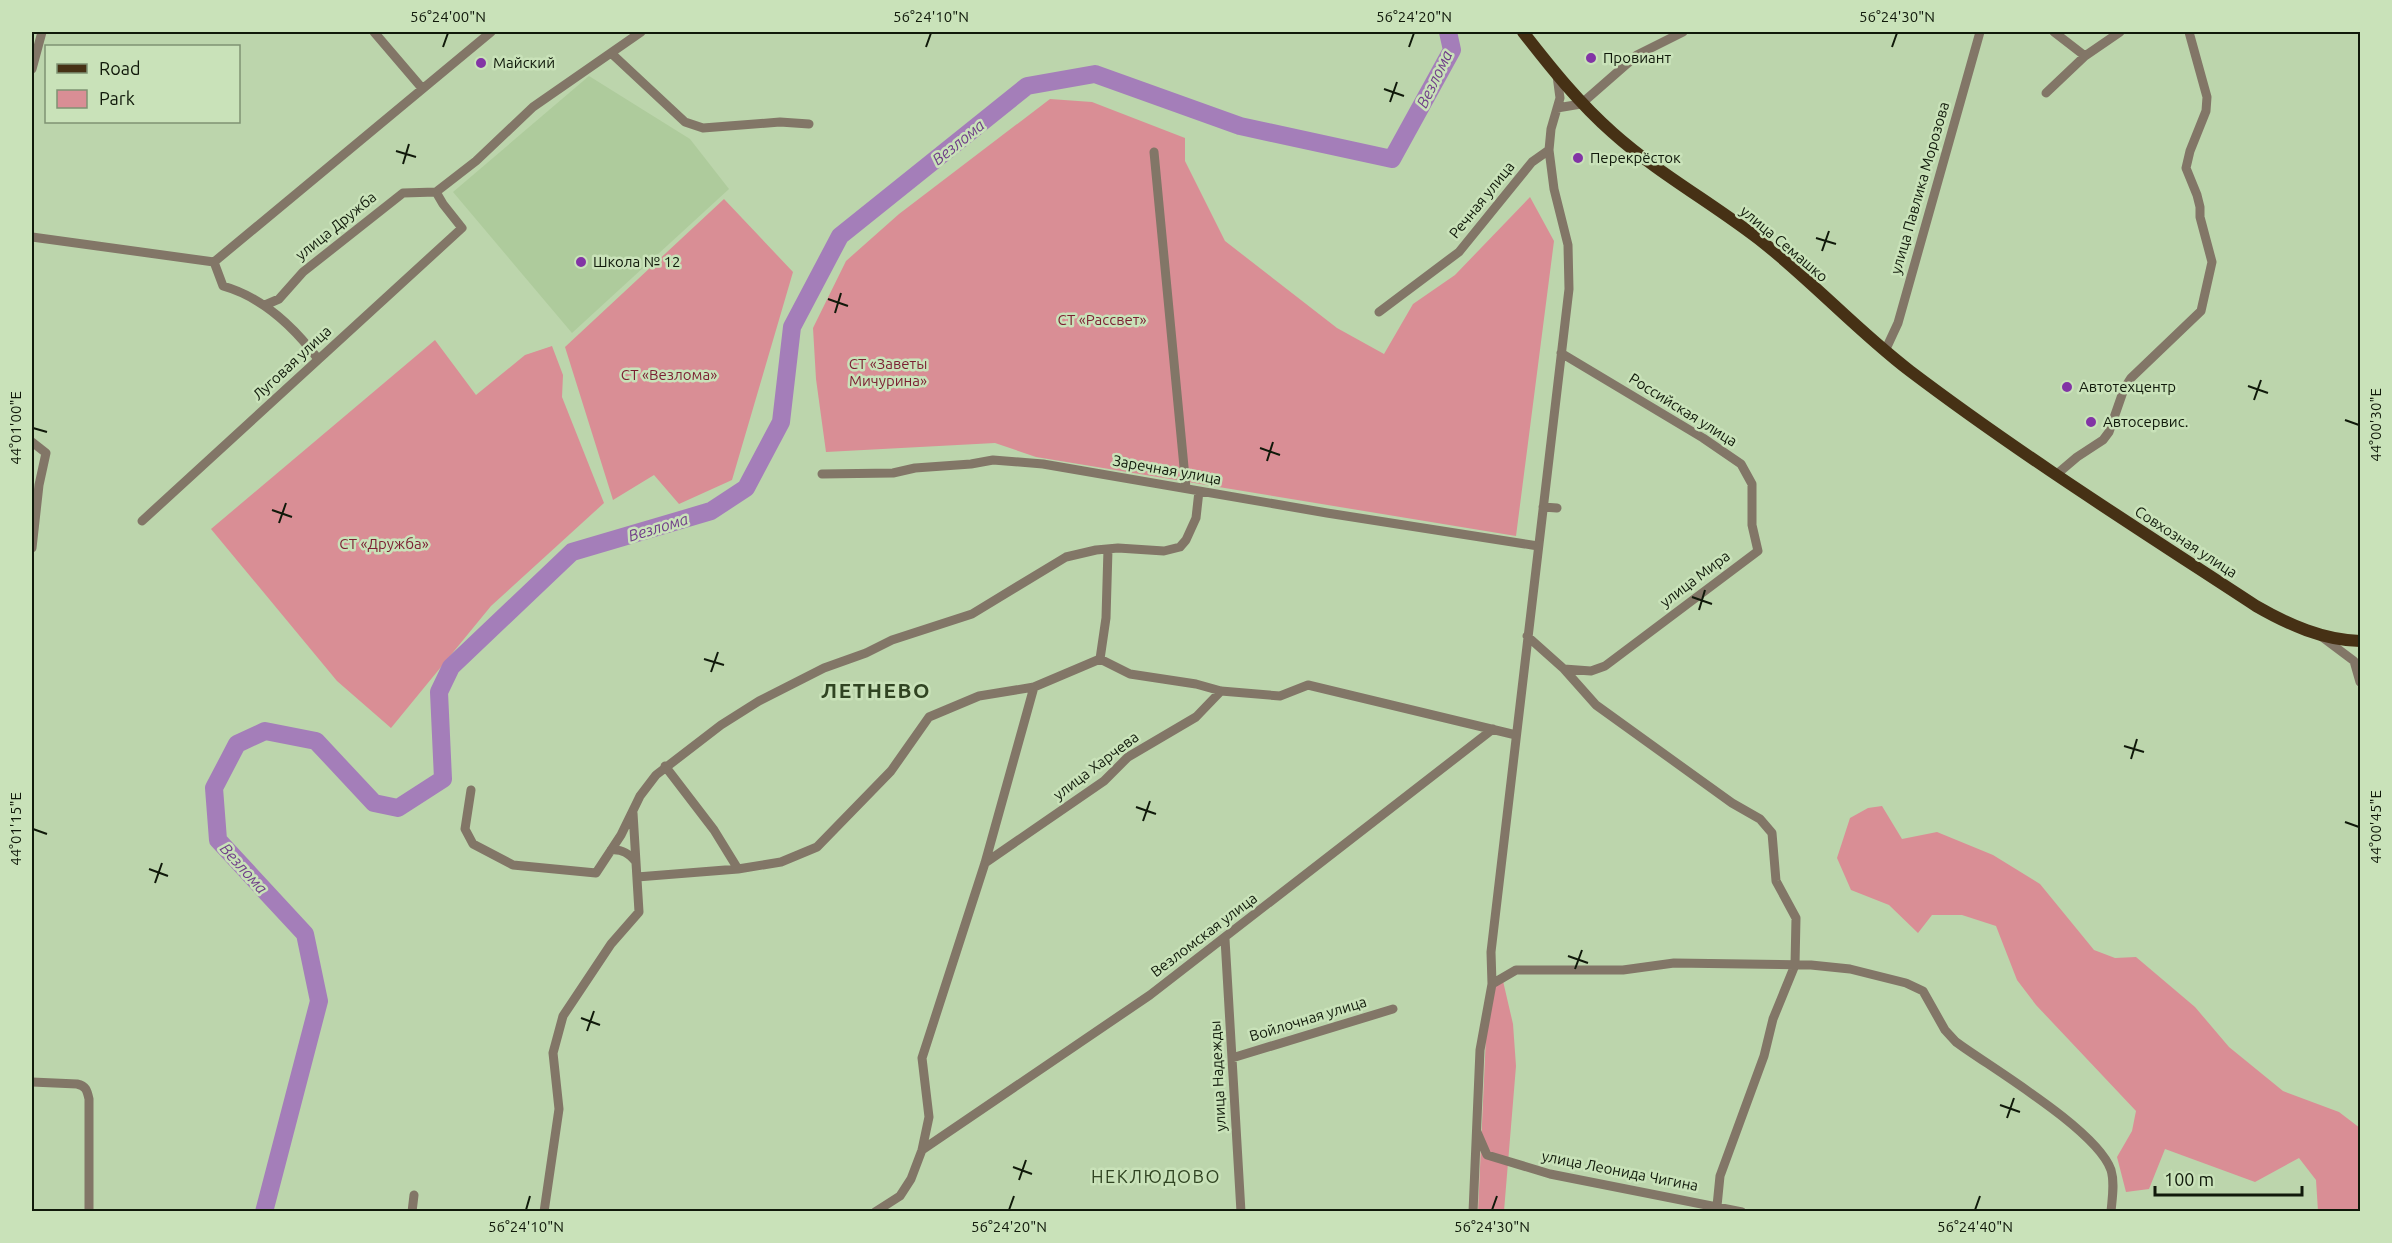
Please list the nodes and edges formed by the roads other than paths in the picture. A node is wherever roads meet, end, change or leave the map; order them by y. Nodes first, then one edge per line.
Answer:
1 (42, 32) edge
2 (374, 32) edge
3 (491, 32) edge
4 (641, 32) edge
5 (1523, 32) edge
6 (1683, 32) edge
7 (1980, 32) edge
8 (2054, 32) edge
9 (2120, 32) edge
10 (2189, 32) edge
11 (611, 53) junction
12 (2085, 56) junction
13 (32, 69) edge
14 (1557, 76) junction
15 (421, 87) junction
16 (2046, 93) dead end
17 (1581, 104) junction
18 (1557, 108) junction
19 (809, 124) dead end
20 (1549, 150) junction
21 (1154, 152) dead end
22 (436, 192) junction
23 (32, 237) edge
24 (214, 262) junction
25 (266, 305) junction
26 (1379, 312) dead end
27 (1885, 351) junction
28 (1561, 353) junction
29 (318, 359) junction
30 (32, 442) edge
31 (2041, 463) joint
32 (822, 474) dead end
33 (2057, 474) junction
34 (1185, 488) junction
35 (1199, 491) junction
36 (1543, 507) junction
37 (1557, 508) dead end
38 (142, 521) dead end
39 (1538, 546) junction
40 (32, 548) edge
41 (1108, 549) junction
42 (1758, 551) joint
43 (1527, 636) junction
44 (2320, 636) junction
45 (2361, 641) edge
46 (1100, 659) junction
47 (1564, 669) junction
48 (2361, 682) edge
49 (1034, 687) junction
50 (1221, 691) junction
51 (1493, 729) junction
52 (1516, 735) junction
53 (665, 766) junction
54 (471, 790) dead end
55 (633, 811) junction
56 (611, 850) junction
57 (636, 862) junction
58 (985, 863) junction
59 (738, 869) junction
60 (637, 878) junction
61 (1225, 939) junction
62 (1795, 965) junction
63 (1492, 984) junction
64 (1394, 1009) dead end
65 (1232, 1058) junction
66 (32, 1082) edge
67 (1475, 1127) junction
68 (922, 1150) junction
69 (414, 1195) dead end
70 (1717, 1206) junction
71 (89, 1212) edge
72 (412, 1212) edge
73 (544, 1212) edge
74 (875, 1212) edge
75 (1241, 1212) edge
76 (1473, 1212) edge
77 (1742, 1212) edge
78 (2111, 1212) edge

1 - 13 street
2 - 15 street
3 - 15 street
4 - 11 street
5 - 14 main road, улица Семашко
6 - 17 street
7 - 27 street, улица Павлика Морозова
8 - 12 street
9 - 12 street
10 - 33 street
11 - 19 street
11 - 22 street
12 - 16 street
14 - 17 main road, улица Семашко
14 - 18 street
15 - 24 street
17 - 18 street
17 - 27 main road, улица Семашко
18 - 20 street
20 - 26 street, Речная улица
20 - 28 street
21 - 34 street
22 - 25 street, улица Дружба
22 - 29 street, Луговая улица
23 - 24 street
24 - 25 street
25 - 29 street
27 - 31 main road, улица Семашко
28 - 36 street
28 - 42 street, Российская улица
29 - 38 street, Луговая улица
30 - 40 street
31 - 33 main road, Совхозная улица
32 - 34 street, Заречная улица
33 - 44 main road, Совхозная улица
34 - 35 street, Заречная улица
35 - 39 street, Заречная улица
35 - 41 street
36 - 37 street
36 - 39 street
39 - 43 street
41 - 46 street
41 - 53 street
42 - 47 street, улица Мира
43 - 47 street
43 - 52 street
44 - 45 main road, Совхозная улица
44 - 48 street
46 - 49 street
46 - 50 street
47 - 62 street
49 - 58 street
49 - 59 street
50 - 51 street
50 - 58 street, улица Харчева
51 - 52 street
51 - 61 street, Везломская улица
52 - 63 street
53 - 55 street
53 - 59 street
54 - 56 street
55 - 56 street
55 - 57 street
56 - 57 street
57 - 60 street
58 - 68 street
59 - 60 street
60 - 73 street
61 - 65 street, улица Надежды
61 - 68 street, Везломская улица
62 - 63 street
62 - 70 street
62 - 78 street
63 - 67 street
64 - 65 street, Войлочная улица
65 - 75 street, улица Надежды
66 - 71 street
67 - 70 street, улица Леонида Чигина
67 - 76 street
68 - 74 street
69 - 72 street
70 - 77 street, улица Леонида Чигина

